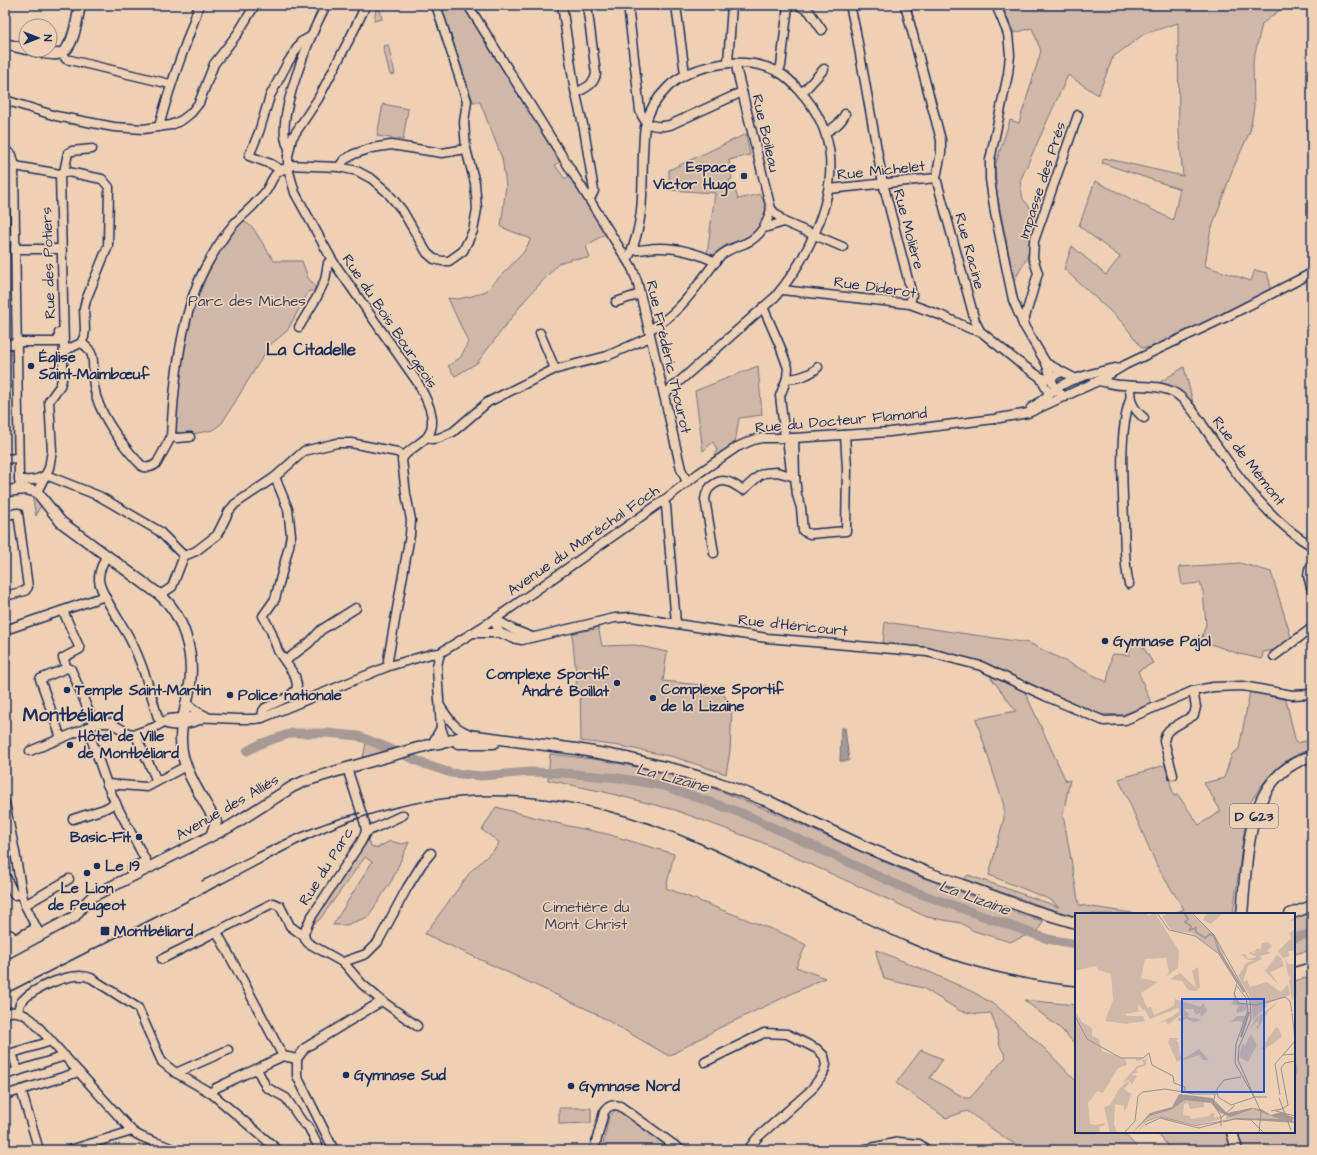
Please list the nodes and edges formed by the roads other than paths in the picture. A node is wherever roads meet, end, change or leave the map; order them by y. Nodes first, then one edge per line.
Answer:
1 (80, 5) edge
2 (199, 5) edge
3 (255, 5) edge
4 (326, 5) edge
5 (366, 5) edge
6 (436, 5) edge
7 (468, 5) edge
8 (562, 5) edge
9 (587, 5) edge
10 (628, 5) edge
11 (676, 5) edge
12 (732, 5) edge
13 (788, 5) edge
14 (798, 5) edge
15 (850, 5) edge
16 (905, 5) edge
17 (996, 5) edge
18 (822, 30) dead end
19 (310, 37) junction
20 (5, 44) edge
21 (18, 47) edge
22 (58, 54) edge
23 (64, 56) junction
24 (732, 63) junction
25 (824, 69) dead end
26 (778, 72) junction
27 (685, 74) junction
28 (170, 84) junction
29 (742, 92) junction
30 (576, 93) junction
31 (802, 93) junction
32 (5, 100) edge
33 (845, 114) dead end
34 (1078, 115) dead end
35 (646, 123) junction
36 (159, 127) junction
37 (825, 132) junction
38 (92, 149) dead end
39 (466, 149) junction
40 (5, 150) edge
41 (289, 152) junction
42 (16, 166) junction
43 (310, 166) junction
44 (339, 167) junction
45 (286, 168) junction
46 (62, 173) junction
47 (936, 178) junction
48 (883, 184) junction
49 (829, 189) junction
50 (590, 200) junction
51 (770, 209) junction
52 (784, 222) junction
53 (764, 228) junction
54 (814, 235) junction
55 (843, 247) dead end
56 (15, 249) junction
57 (61, 249) junction
58 (632, 250) junction
59 (625, 257) junction
60 (332, 260) junction
61 (716, 262) junction
62 (1312, 273) edge
63 (782, 290) junction
64 (640, 294) junction
65 (616, 302) dead end
66 (910, 304) junction
67 (763, 307) junction
68 (64, 322) junction
69 (1023, 324) junction
70 (299, 327) dead end
71 (980, 331) junction
72 (540, 333) dead end
73 (650, 334) junction
74 (81, 343) junction
75 (16, 344) junction
76 (5, 345) edge
77 (64, 351) junction
78 (1046, 364) junction
79 (818, 368) dead end
80 (555, 369) junction
81 (1062, 372) junction
82 (1104, 374) junction
83 (1040, 377) junction
84 (787, 378) junction
85 (1050, 378) junction
86 (1076, 379) junction
87 (1098, 381) junction
88 (1125, 386) junction
89 (1052, 391) junction
90 (1075, 392) junction
91 (664, 395) junction
92 (1065, 397) junction
93 (1130, 399) junction
94 (1010, 416) junction
95 (1144, 418) dead end
96 (845, 434) junction
97 (428, 436) junction
98 (171, 437) junction
99 (190, 437) dead end
100 (789, 438) junction
101 (404, 456) junction
102 (18, 458) junction
103 (5, 459) edge
104 (681, 469) junction
105 (699, 473) junction
106 (46, 475) junction
107 (274, 477) junction
108 (795, 477) junction
109 (687, 482) junction
110 (19, 484) junction
111 (5, 491) edge
112 (37, 492) junction
113 (672, 494) junction
114 (663, 501) junction
115 (5, 515) edge
116 (1312, 546) edge
117 (714, 554) dead end
118 (106, 556) junction
119 (184, 556) junction
120 (1312, 568) edge
121 (1129, 584) dead end
122 (1312, 591) edge
123 (160, 595) junction
124 (5, 596) edge
125 (105, 596) junction
126 (356, 608) dead end
127 (508, 610) junction
128 (63, 611) junction
129 (495, 619) junction
130 (676, 623) junction
131 (509, 626) junction
132 (1312, 628) edge
133 (5, 630) edge
134 (475, 633) junction
135 (500, 634) junction
136 (532, 637) junction
137 (440, 653) junction
138 (1274, 656) dead end
139 (285, 661) junction
140 (389, 666) junction
141 (67, 668) junction
142 (1193, 691) junction
143 (1312, 694) edge
144 (187, 703) junction
145 (440, 705) junction
146 (208, 717) junction
147 (262, 718) junction
148 (183, 721) junction
149 (162, 722) junction
150 (452, 725) junction
151 (91, 726) junction
152 (441, 728) junction
153 (135, 734) junction
154 (476, 736) junction
155 (61, 738) junction
156 (446, 742) junction
157 (521, 743) junction
158 (432, 744) junction
159 (30, 751) dead end
160 (1312, 756) edge
161 (186, 766) junction
162 (347, 768) junction
163 (1173, 775) dead end
164 (157, 781) junction
165 (107, 784) junction
166 (5, 803) edge
167 (116, 803) junction
168 (403, 815) dead end
169 (73, 819) dead end
170 (216, 822) junction
171 (231, 826) junction
172 (366, 832) junction
173 (211, 836) junction
174 (430, 853) dead end
175 (5, 875) edge
176 (130, 877) junction
177 (69, 879) dead end
178 (22, 894) junction
179 (25, 904) junction
180 (1312, 906) edge
181 (1242, 913) edge
182 (1293, 913) edge
183 (1075, 923) edge
184 (38, 932) junction
185 (217, 932) junction
186 (5, 933) edge
187 (304, 933) junction
188 (13, 940) junction
189 (5, 944) edge
190 (5, 954) edge
191 (162, 959) dead end
192 (344, 963) junction
193 (382, 1001) junction
194 (18, 1011) junction
195 (5, 1012) edge
196 (417, 1026) dead end
197 (52, 1041) junction
198 (228, 1050) dead end
199 (65, 1056) junction
200 (283, 1056) junction
201 (297, 1059) junction
202 (706, 1062) dead end
203 (257, 1069) junction
204 (18, 1071) junction
205 (80, 1072) junction
206 (176, 1073) junction
207 (5, 1075) edge
208 (21, 1090) junction
209 (211, 1093) junction
210 (5, 1095) edge
211 (132, 1131) junction
212 (1232, 1133) edge
213 (39, 1150) edge
214 (70, 1150) edge
215 (174, 1150) edge
216 (278, 1150) edge
217 (320, 1150) edge
218 (334, 1150) edge
219 (594, 1150) edge
220 (681, 1150) edge
221 (748, 1150) edge
222 (864, 1150) edge
223 (927, 1150) edge
224 (1237, 1150) edge

1 - 23 main road
2 - 28 street
3 - 36 street
4 - 19 street
5 - 41 street, Rue du Bois Bourgeois
6 - 39 street
7 - 50 street, Rue Frédéric Thourot
8 - 30 street
9 - 30 street
10 - 35 street
11 - 27 street
12 - 24 street, Rue Boileau
13 - 26 street
14 - 18 street
15 - 48 street, Rue Molière
16 - 47 street
17 - 69 street
19 - 41 street
19 - 45 street
20 - 21 main road
22 - 23 main road
23 - 28 street
24 - 26 street
24 - 27 street
24 - 29 street, Rue Boileau
25 - 31 street
26 - 31 street
27 - 35 street
28 - 36 street
29 - 35 street
29 - 51 street, Rue Boileau
30 - 50 street
31 - 37 street
32 - 36 street
33 - 37 street
34 - 69 street, Impasse des Prés
35 - 58 street
37 - 49 street
38 - 46 street, Rue des Potiers
39 - 44 street
39 - 44 street
40 - 42 street
41 - 43 street
41 - 45 street, Rue du Bois Bourgeois
42 - 46 street
42 - 56 street
43 - 44 street
43 - 45 street
45 - 60 street, Rue du Bois Bourgeois
45 - 98 street
46 - 57 street, Rue des Potiers
46 - 74 street
47 - 48 street, Rue Michelet
47 - 71 street, Rue Racine
48 - 49 street, Rue Michelet
48 - 66 street, Rue Molière
49 - 54 street
50 - 59 street, Rue Frédéric Thourot
51 - 52 street
51 - 53 street
52 - 53 street
52 - 54 street
53 - 61 street
54 - 55 street
54 - 63 street
56 - 57 street
56 - 75 street
57 - 68 street, Rue des Potiers
58 - 59 street
58 - 61 street
59 - 64 street, Rue Frédéric Thourot
60 - 70 street
60 - 97 street, Rue du Bois Bourgeois
61 - 73 street
62 - 82 street
63 - 66 street, Rue Diderot
63 - 67 street
64 - 65 street
64 - 73 street, Rue Frédéric Thourot
66 - 71 street, Rue Diderot
67 - 84 street
67 - 91 street
68 - 75 street
68 - 77 street, Rue des Potiers
69 - 78 street
71 - 83 street, Rue Diderot
72 - 80 street
73 - 80 street
73 - 91 street, Rue Frédéric Thourot
74 - 77 street
74 - 98 street
75 - 76 street
75 - 102 street
77 - 106 street, Rue des Potiers
78 - 81 street
78 - 85 street
79 - 84 street
80 - 97 street
81 - 85 street
81 - 86 street
82 - 86 street
82 - 87 street
82 - 88 street
83 - 85 street, Rue Diderot
83 - 89 street, Rue Diderot
84 - 100 street
85 - 89 street
86 - 89 street
86 - 90 street
87 - 88 street
87 - 90 street
88 - 93 street
88 - 116 street, Rue de Mémont
89 - 92 street
89 - 94 street
90 - 92 street
91 - 104 street, Rue Frédéric Thourot
92 - 94 street
93 - 95 street
93 - 121 street
94 - 96 street, Rue du Docteur Flamand
96 - 100 street, Rue du Docteur Flamand
96 - 108 street
97 - 101 street
98 - 99 street
100 - 105 street, Rue du Docteur Flamand
100 - 108 street
101 - 107 street
101 - 140 street
102 - 103 street
102 - 110 street
104 - 105 street
104 - 109 street, Rue Frédéric Thourot
104 - 113 street
105 - 109 street, Rue du Docteur Flamand
106 - 110 street
106 - 112 street, Rue des Potiers
106 - 119 street
107 - 119 street
107 - 139 street
108 - 117 street
109 - 113 street, Avenue du Maréchal Foch
110 - 111 main road
110 - 112 main road
112 - 118 main road
113 - 114 street, Avenue du Maréchal Foch
114 - 127 street, Avenue du Maréchal Foch
114 - 130 street
115 - 124 street
118 - 123 main road
118 - 125 street
119 - 123 street
120 - 122 street
123 - 144 main road
125 - 128 street
125 - 149 street
126 - 139 street
127 - 129 street, Avenue du Maréchal Foch
127 - 131 street
128 - 133 street
128 - 141 street
129 - 131 street
129 - 134 street, Avenue du Maréchal Foch
129 - 135 street
130 - 136 street, Rue d'Héricourt
130 - 142 street, Rue d'Héricourt
131 - 136 street
132 - 138 street
134 - 135 street, Rue d'Héricourt
134 - 137 street, Avenue du Maréchal Foch
135 - 136 street, Rue d'Héricourt
137 - 140 street, Avenue du Maréchal Foch
137 - 145 street
139 - 147 street
140 - 147 street, Avenue du Maréchal Foch
141 - 151 street
141 - 155 street
142 - 143 street, Rue d'Héricourt
142 - 163 street
144 - 146 street
144 - 148 main road
145 - 150 street
145 - 152 street
146 - 147 street, Avenue du Maréchal Foch
146 - 148 street
148 - 149 street
148 - 161 main road
149 - 153 street
150 - 154 street
150 - 156 street
151 - 153 street
151 - 155 street
151 - 165 street
152 - 156 street
152 - 158 street
153 - 164 street
154 - 156 main road
154 - 157 main road
155 - 159 street
156 - 157 main road
156 - 158 main road, Avenue des Alliés
157 - 183 main road
158 - 162 main road, Avenue des Alliés
160 - 181 main road, D 623
161 - 164 street
161 - 170 main road
162 - 171 main road, Avenue des Alliés
162 - 172 street, Rue du Parc
164 - 165 street
165 - 167 street
166 - 178 street
167 - 169 street
167 - 176 street
168 - 172 street
170 - 171 main road
170 - 173 main road
171 - 173 main road, Avenue des Alliés
172 - 187 street, Rue du Parc
173 - 176 main road, Avenue des Alliés
174 - 192 street
175 - 178 street
176 - 184 main road, Avenue des Alliés
177 - 179 street
178 - 179 street
179 - 184 street
180 - 182 main road
184 - 188 street
184 - 190 main road, Avenue des Alliés
185 - 187 street, Rue du Parc
185 - 191 street
185 - 200 street
186 - 188 street
187 - 192 street, Rue du Parc
188 - 189 street
192 - 193 street, Rue du Parc
193 - 196 street, Rue du Parc
193 - 201 street
194 - 195 street
194 - 197 street
194 - 206 street
197 - 199 street
197 - 204 street
198 - 206 street
199 - 204 street
199 - 205 street
200 - 201 street
200 - 203 street
201 - 218 street
202 - 221 street
203 - 209 street
203 - 217 street
204 - 207 street
205 - 208 street
205 - 211 street
206 - 209 street
208 - 210 street
208 - 213 street
209 - 216 street
211 - 214 street
211 - 215 street
212 - 224 main road
219 - 220 street
222 - 223 street

